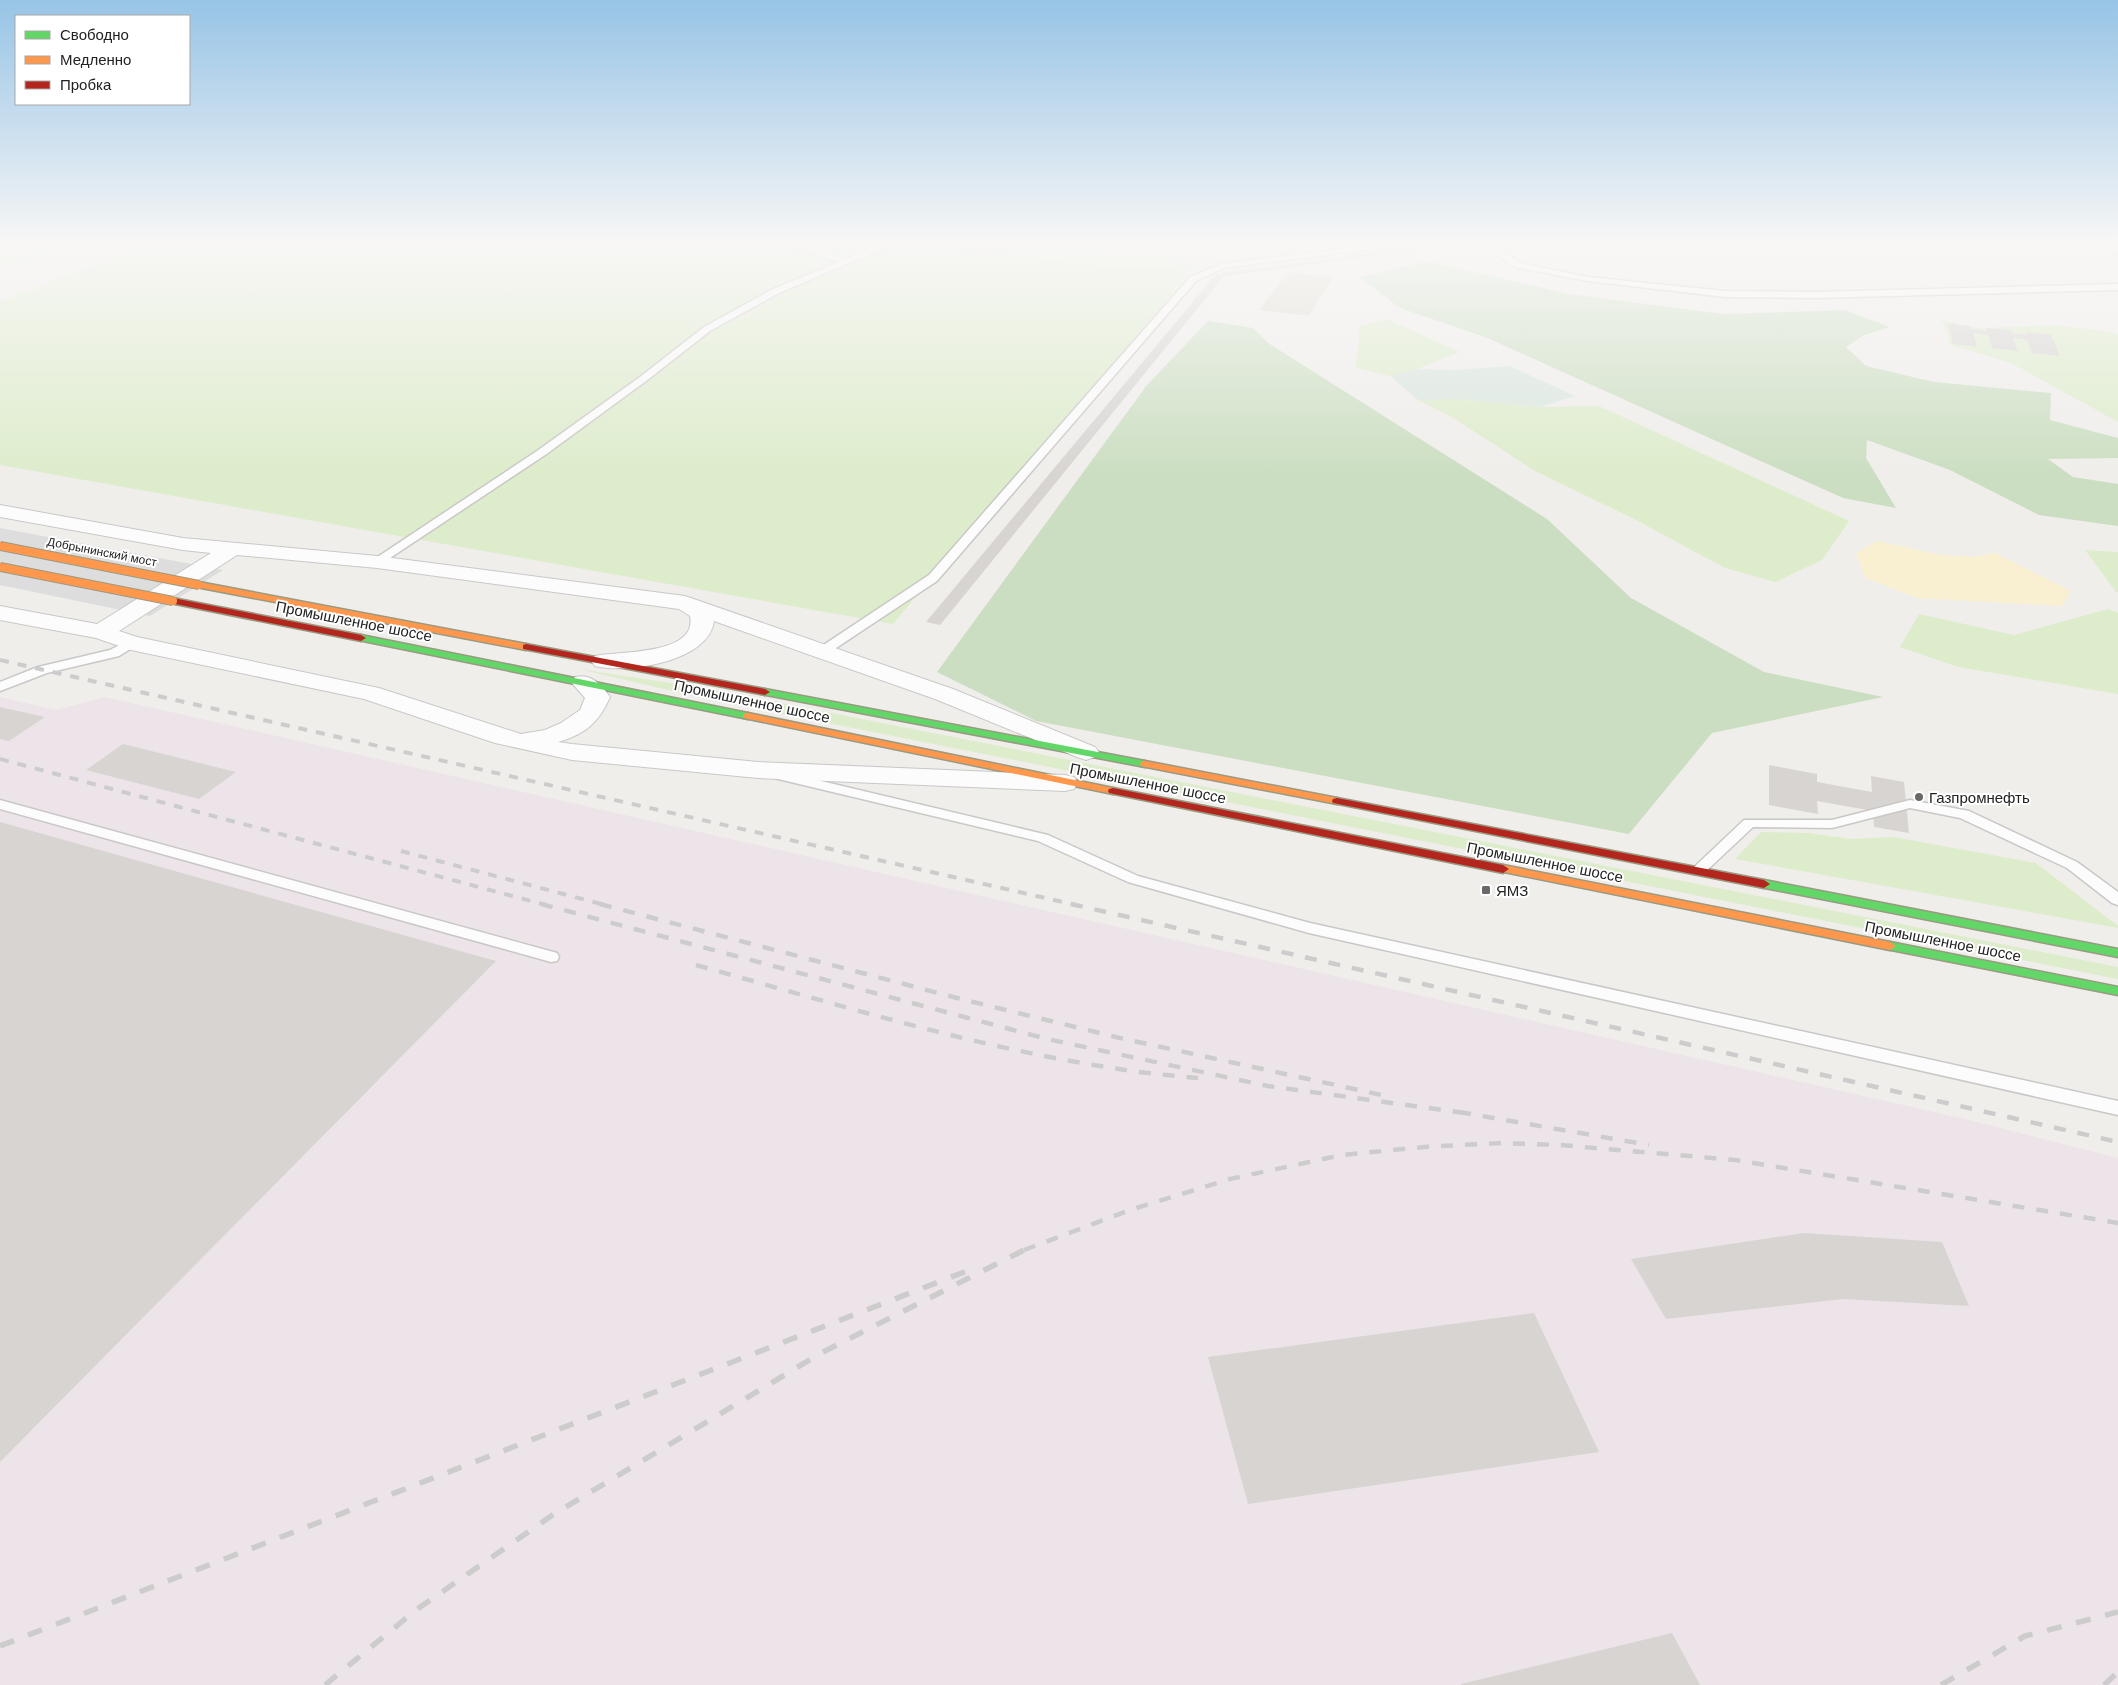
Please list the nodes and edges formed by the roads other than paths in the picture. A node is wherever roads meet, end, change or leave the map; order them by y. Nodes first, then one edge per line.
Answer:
1 (724, 320) edge
2 (1158, 320) edge
3 (0, 511) edge
4 (0, 546) edge
5 (232, 549) junction
6 (377, 562) junction
7 (0, 566) edge
8 (199, 585) joint
9 (686, 602) junction
10 (0, 612) edge
11 (101, 632) junction
12 (131, 643) junction
13 (823, 651) junction
14 (603, 661) junction
15 (583, 682) junction
16 (0, 687) edge
17 (504, 738) junction
18 (1090, 753) junction
19 (758, 770) junction
20 (1076, 784) junction
21 (0, 804) edge
22 (1698, 872) junction
23 (2118, 900) edge
24 (2118, 953) edge
25 (551, 956) dead end
26 (2118, 991) edge
27 (2118, 1108) edge

1 - 6 lane
2 - 13 lane
3 - 5 street
4 - 8 main road, Добрынинский мост, bridge
5 - 6 street
5 - 11 street
6 - 9 street
7 - 15 main road, Промышленное шоссе, bridge
8 - 14 main road, Промышленное шоссе
9 - 13 street
9 - 14 street
10 - 11 street
11 - 12 street
12 - 16 lane
12 - 17 street
13 - 18 street
14 - 18 main road, Промышленное шоссе
15 - 17 street
15 - 20 main road, Промышленное шоссе
17 - 19 street
18 - 22 main road, Промышленное шоссе
19 - 20 street
19 - 27 lane
20 - 26 main road, Промышленное шоссе
21 - 25 lane
22 - 23 lane
22 - 24 main road, Промышленное шоссе

